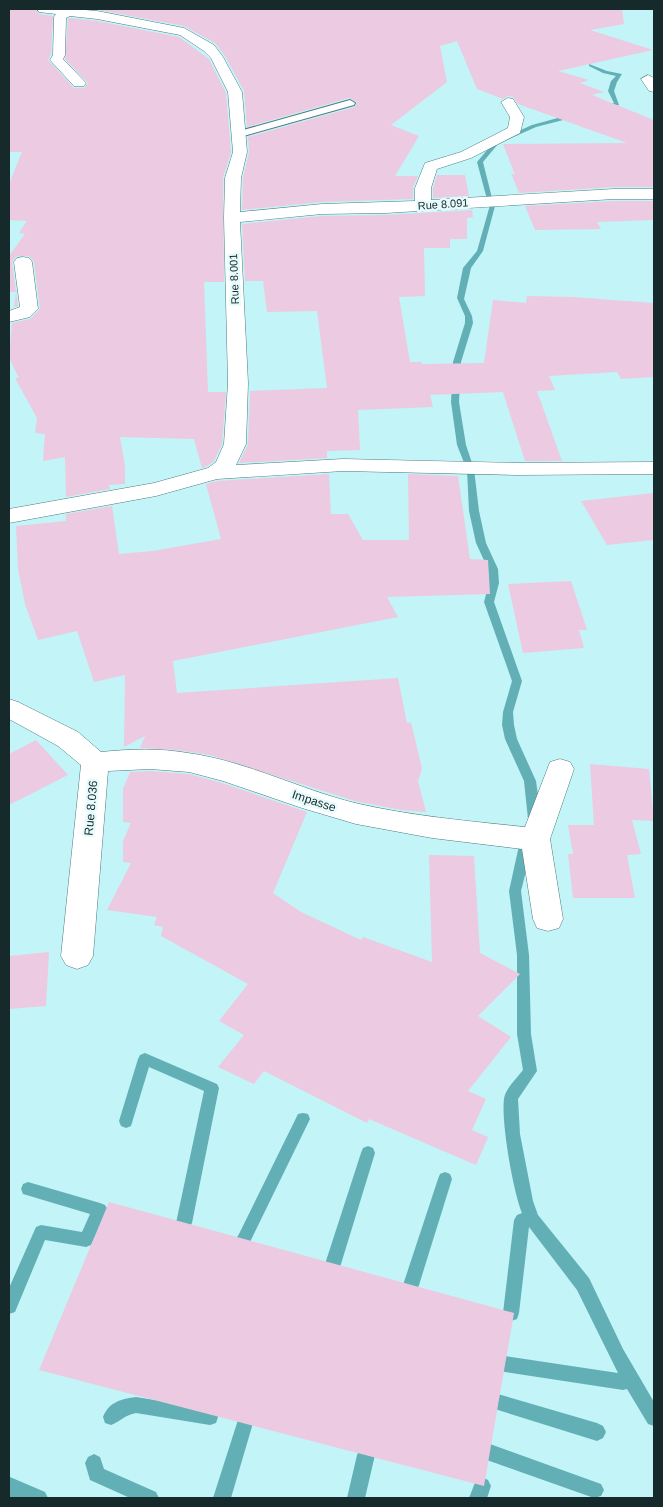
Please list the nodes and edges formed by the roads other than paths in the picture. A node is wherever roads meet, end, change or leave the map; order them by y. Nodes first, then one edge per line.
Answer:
1 (43, 9) edge
2 (66, 13) junction
3 (79, 83) dead end
4 (508, 102) dead end
5 (350, 103) dead end
6 (240, 134) junction
7 (654, 194) edge
8 (423, 205) junction
9 (232, 218) junction
10 (23, 262) dead end
11 (9, 316) edge
12 (654, 468) edge
13 (216, 473) junction
14 (9, 516) edge
15 (9, 708) edge
16 (95, 762) junction
17 (560, 769) dead end
18 (534, 839) junction
19 (548, 919) dead end
20 (77, 956) dead end

1 - 2 street, Rue 8.001
2 - 3 street
2 - 6 street, Rue 8.001
4 - 8 street
5 - 6 lane
6 - 9 street, Rue 8.001
7 - 8 street, Rue 8.091
8 - 9 street, Rue 8.091
9 - 13 street, Rue 8.001
10 - 11 street
12 - 13 street
13 - 14 street
15 - 16 street, Rue 8.036
16 - 18 street, Impasse
16 - 20 street, Rue 8.036
17 - 18 street
18 - 19 street

